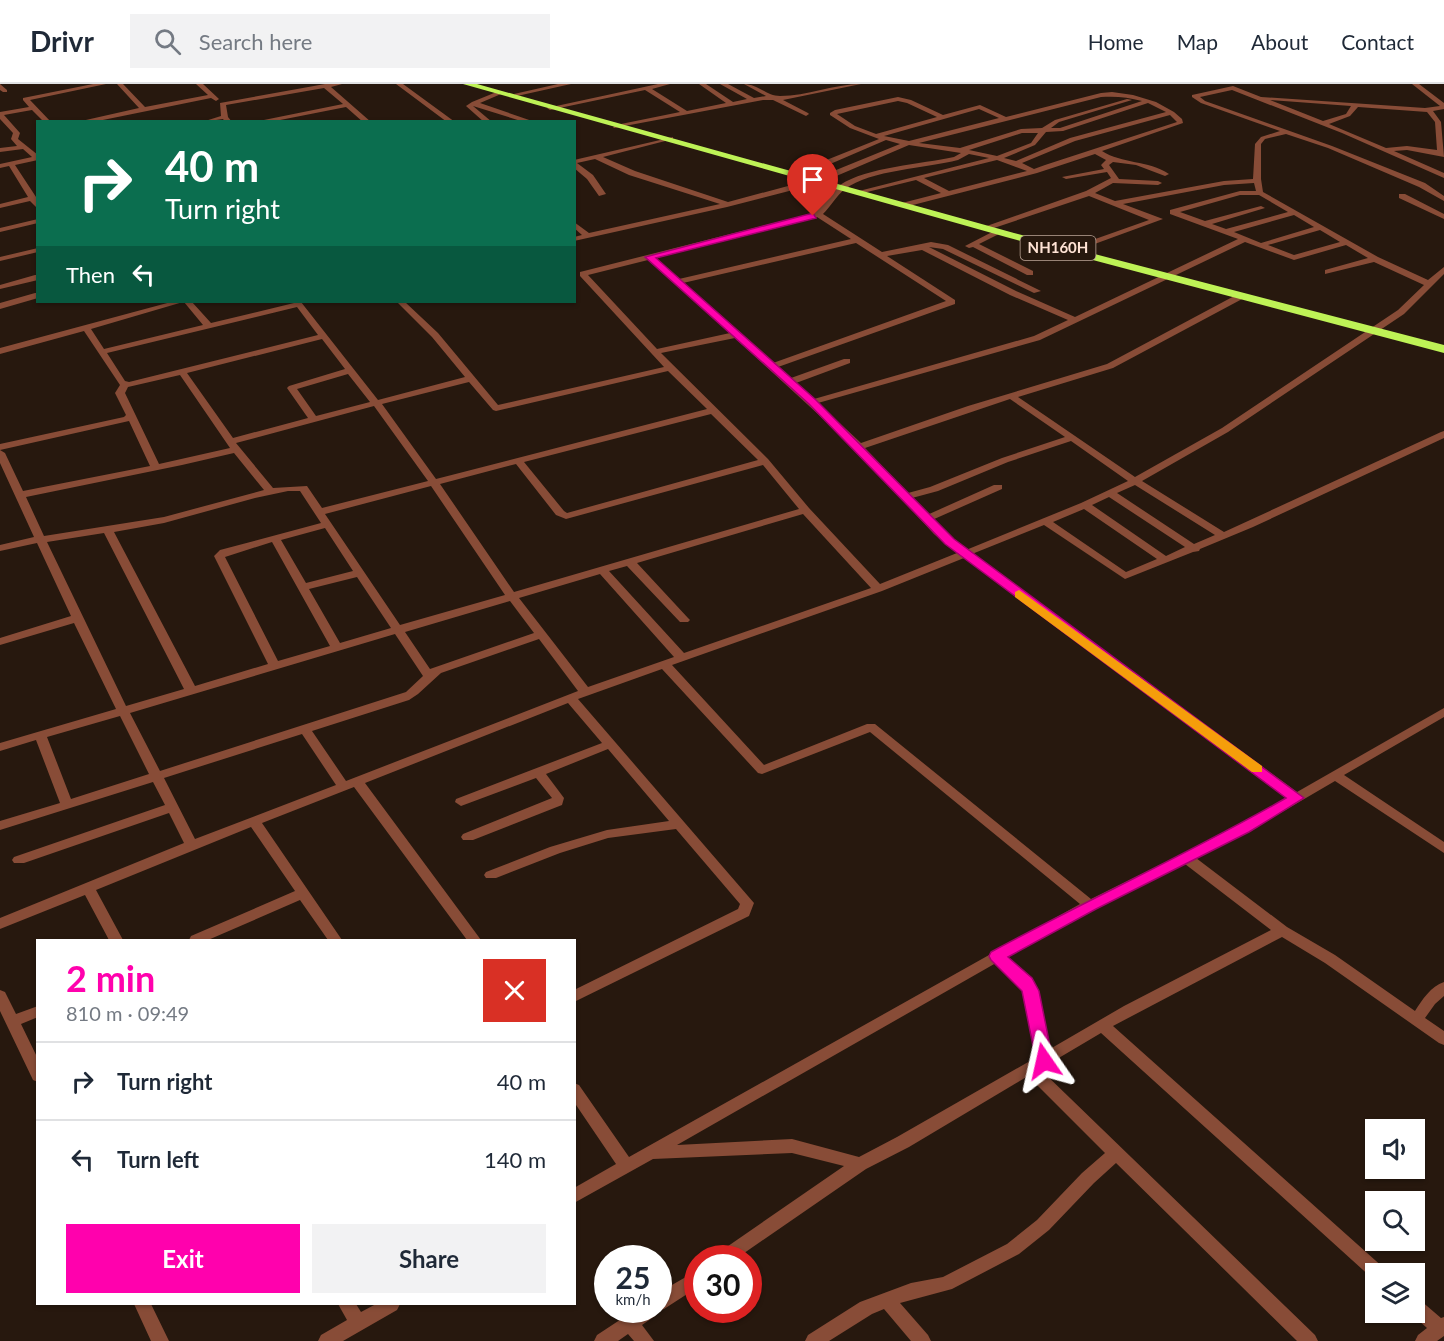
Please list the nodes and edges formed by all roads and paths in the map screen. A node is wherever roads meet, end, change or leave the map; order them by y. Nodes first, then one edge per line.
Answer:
1 (103, 84) edge
2 (120, 84) edge
3 (200, 84) edge
4 (272, 84) edge
5 (339, 84) edge
6 (399, 84) edge
7 (467, 84) edge
8 (482, 84) edge
9 (568, 84) edge
10 (667, 84) edge
11 (702, 84) edge
12 (723, 84) edge
13 (764, 84) edge
14 (814, 84) edge
15 (858, 84) edge
16 (1415, 84) edge
17 (749, 85) edge
18 (325, 86) junction
19 (646, 88) junction
20 (824, 91) junction
21 (499, 93) junction
22 (283, 94) junction
23 (517, 94) junction
24 (213, 96) junction
25 (768, 96) junction
26 (1257, 97) junction
27 (1136, 98) junction
28 (753, 100) junction
29 (1148, 101) junction
30 (474, 103) junction
31 (222, 104) junction
32 (732, 104) junction
33 (348, 105) junction
34 (1356, 105) junction
35 (1444, 106) edge
36 (555, 107) junction
37 (33, 108) junction
38 (1429, 109) junction
39 (143, 110) junction
40 (1172, 112) junction
41 (685, 113) junction
42 (806, 114) dead end
43 (0, 115) edge
44 (942, 117) junction
45 (1004, 118) junction
46 (227, 119) edge
47 (46, 120) edge
48 (90, 120) edge
49 (268, 120) edge
50 (366, 120) edge
51 (449, 120) edge
52 (487, 120) edge
53 (526, 120) edge
54 (1322, 124) junction
55 (620, 126) junction
56 (1044, 130) junction
57 (1289, 131) junction
58 (875, 136) junction
59 (887, 138) junction
60 (670, 140) junction
61 (913, 142) junction
62 (1034, 144) junction
63 (21, 146) junction
64 (1053, 146) junction
65 (0, 150) edge
66 (1383, 150) junction
67 (959, 151) junction
68 (968, 152) junction
69 (1096, 152) junction
70 (1442, 154) edge
71 (36, 157) edge
72 (597, 157) junction
73 (36, 158) edge
74 (997, 158) junction
75 (1111, 160) junction
76 (576, 162) edge
77 (1016, 163) junction
78 (11, 164) junction
79 (576, 165) edge
80 (0, 166) edge
81 (1108, 170) junction
82 (1034, 171) junction
83 (1165, 174) dead end
84 (797, 175) junction
85 (1444, 176) edge
86 (1066, 177) dead end
87 (918, 178) junction
88 (817, 181) junction
89 (1114, 181) junction
90 (1257, 181) junction
91 (1158, 183) dead end
92 (842, 188) junction
93 (859, 192) junction
94 (947, 193) junction
95 (1089, 193) junction
96 (1260, 193) junction
97 (602, 194) dead end
98 (1402, 196) dead end
99 (32, 198) junction
100 (1444, 199) edge
101 (1116, 203) junction
102 (36, 204) edge
103 (727, 205) junction
104 (0, 206) edge
105 (905, 206) junction
106 (1261, 208) dead end
107 (1171, 213) junction
108 (1294, 213) junction
109 (818, 214) junction
110 (1444, 217) edge
111 (1156, 220) junction
112 (36, 221) edge
113 (1203, 224) junction
114 (576, 226) edge
115 (985, 228) junction
116 (1320, 228) junction
117 (0, 230) edge
118 (999, 232) junction
119 (1225, 232) junction
120 (588, 236) junction
121 (576, 239) edge
122 (1245, 239) junction
123 (857, 240) junction
124 (1346, 243) junction
125 (973, 244) junction
126 (1261, 245) junction
127 (920, 247) junction
128 (36, 250) edge
129 (1070, 251) junction
130 (957, 252) junction
131 (880, 255) junction
132 (649, 257) junction
133 (0, 259) edge
134 (1375, 260) junction
135 (1328, 272) dead end
136 (1030, 273) dead end
137 (1442, 273) edge
138 (1165, 276) junction
139 (36, 278) edge
140 (678, 282) junction
141 (1429, 284) junction
142 (0, 287) edge
143 (1037, 291) dead end
144 (36, 296) edge
145 (1241, 296) junction
146 (175, 303) edge
147 (189, 303) edge
148 (299, 303) edge
149 (402, 303) edge
150 (0, 306) edge
151 (1076, 320) junction
152 (209, 326) junction
153 (86, 327) junction
154 (1373, 332) junction
155 (735, 335) junction
156 (324, 336) junction
157 (1444, 349) edge
158 (0, 351) edge
159 (102, 352) junction
160 (655, 352) junction
161 (847, 361) dead end
162 (772, 366) junction
163 (670, 368) junction
164 (351, 370) junction
165 (182, 372) junction
166 (472, 378) junction
167 (789, 382) junction
168 (125, 385) junction
169 (1013, 397) junction
170 (812, 402) junction
171 (376, 403) junction
172 (715, 410) junction
173 (130, 417) junction
174 (314, 419) junction
175 (1444, 434) edge
176 (1072, 438) junction
177 (233, 445) junction
178 (0, 447) edge
179 (859, 447) junction
180 (0, 453) edge
181 (518, 461) junction
182 (765, 461) junction
183 (156, 467) junction
184 (1135, 481) junction
185 (434, 483) junction
186 (998, 487) dead end
187 (271, 492) junction
188 (1110, 493) junction
189 (20, 495) junction
190 (906, 497) junction
191 (1085, 505) junction
192 (805, 510) junction
193 (320, 512) junction
194 (926, 519) junction
195 (1046, 522) junction
196 (328, 524) junction
197 (107, 529) junction
198 (1224, 536) junction
199 (41, 537) junction
200 (275, 538) junction
201 (0, 548) edge
202 (1195, 549) junction
203 (965, 554) junction
204 (1165, 560) junction
205 (629, 561) junction
206 (601, 569) junction
207 (360, 573) junction
208 (303, 587) junction
209 (878, 589) junction
210 (511, 595) junction
211 (77, 618) junction
212 (684, 620) dead end
213 (397, 629) junction
214 (541, 635) junction
215 (2, 637) edge
216 (336, 647) junction
217 (682, 658) junction
218 (664, 664) junction
219 (274, 665) junction
220 (428, 675) junction
221 (191, 690) junction
222 (585, 692) junction
223 (570, 698) junction
224 (123, 710) junction
225 (1444, 712) edge
226 (304, 728) junction
227 (40, 735) junction
228 (610, 744) junction
229 (0, 747) edge
230 (538, 772) junction
231 (156, 774) junction
232 (1335, 775) junction
233 (357, 781) junction
234 (343, 786) junction
235 (1297, 798) junction
236 (461, 802) dead end
237 (67, 805) junction
238 (173, 807) junction
239 (254, 821) junction
240 (680, 824) junction
241 (0, 826) edge
242 (468, 837) dead end
243 (192, 845) junction
244 (1444, 848) edge
245 (1185, 857) junction
246 (19, 860) dead end
247 (491, 875) dead end
248 (88, 888) junction
249 (303, 893) junction
250 (1090, 905) junction
251 (0, 924) edge
252 (1282, 931) junction
253 (115, 939) edge
254 (198, 939) edge
255 (334, 939) edge
256 (473, 939) edge
257 (997, 956) junction
258 (1444, 987) edge
259 (0, 996) edge
260 (576, 996) edge
261 (36, 1012) edge
262 (1417, 1019) junction
263 (12, 1022) junction
264 (1103, 1026) junction
265 (1444, 1039) edge
266 (1037, 1065) junction
267 (36, 1072) edge
268 (576, 1092) edge
269 (1116, 1153) junction
270 (649, 1154) junction
271 (860, 1164) junction
272 (626, 1166) junction
273 (576, 1195) edge
274 (743, 1245) edge
275 (1367, 1263) edge
276 (887, 1300) junction
277 (143, 1305) edge
278 (348, 1305) edge
279 (389, 1305) edge
280 (1425, 1314) edge
281 (357, 1323) junction
282 (629, 1323) joint
283 (1442, 1326) edge
284 (160, 1341) edge
285 (327, 1341) edge
286 (603, 1341) edge
287 (645, 1341) edge
288 (814, 1341) edge
289 (922, 1341) edge
290 (1309, 1341) edge
291 (1425, 1341) edge

1 - 37 street
2 - 39 street
3 - 24 street
4 - 22 street
5 - 18 street
6 - 51 street
7 - 21 highway, NH160H
8 - 23 highway, NH160H
9 - 23 street
10 - 19 street
11 - 32 street
12 - 28 street
13 - 17 street
14 - 20 street
14 - 25 street
15 - 20 street
16 - 35 street
17 - 25 street
18 - 22 street
18 - 33 street
19 - 36 street
19 - 41 street
20 - 25 street
21 - 30 street
21 - 36 highway, NH160H
22 - 31 street
23 - 36 highway, NH160H
24 - 31 street
24 - 39 street
25 - 28 street
25 - 42 street
26 - 34 street
26 - 54 street
26 - 57 street
27 - 29 street
27 - 45 street
27 - 56 street
28 - 32 street
29 - 40 street
29 - 56 street
30 - 52 street
30 - 53 street
31 - 46 street
32 - 41 street
33 - 49 street
33 - 50 street
34 - 38 street
34 - 54 street
35 - 38 street
36 - 55 highway, NH160H
37 - 43 street
37 - 47 street
38 - 70 street
39 - 48 street
40 - 64 street
40 - 69 street
41 - 55 street
43 - 63 street
44 - 45 street
44 - 58 street
44 - 58 street
45 - 61 street
54 - 66 street
55 - 60 highway, NH160H
56 - 62 street
56 - 67 street
57 - 90 street
57 - 100 street
58 - 59 street
59 - 61 street
59 - 84 street
60 - 72 street
60 - 84 highway, NH160H
61 - 67 street
61 - 88 street
62 - 64 street
62 - 74 street
63 - 65 street
63 - 71 street
64 - 77 street
66 - 70 street
66 - 85 street
67 - 68 street
68 - 74 street
68 - 92 street
69 - 75 street
69 - 82 street
72 - 76 street
72 - 103 street
73 - 78 street
74 - 77 street
74 - 87 street
75 - 81 street
75 - 83 street
77 - 82 street
78 - 80 street
78 - 99 street
79 - 97 street
81 - 86 street
81 - 89 street
82 - 94 street
84 - 88 highway, NH160H
87 - 93 street
87 - 94 street
88 - 92 highway, NH160H
88 - 103 street
89 - 91 street
89 - 95 street
90 - 96 street
90 - 101 street
92 - 93 highway, NH160H
92 - 109 street
93 - 105 highway, NH160H
94 - 105 street
95 - 101 street
95 - 115 street
96 - 107 street
96 - 108 street
98 - 110 street
99 - 102 street
99 - 104 street
101 - 111 street
103 - 120 street
105 - 115 highway, NH160H
106 - 113 street
107 - 111 street
107 - 113 street
108 - 116 street
108 - 119 street
109 - 123 street
109 - 132 street
111 - 129 street
112 - 117 street
113 - 119 street
114 - 120 street
115 - 118 highway, NH160H
116 - 124 street
116 - 126 street
118 - 125 street
118 - 129 highway, NH160H
119 - 122 street
120 - 121 street
122 - 126 street
122 - 138 street
123 - 131 street
123 - 140 street
124 - 126 street
124 - 134 street
125 - 130 street
125 - 136 street
127 - 130 street
127 - 131 street
127 - 151 street
128 - 133 street
129 - 138 highway, NH160H
130 - 143 street
131 - 162 street
132 - 140 street
132 - 160 street
134 - 135 street
134 - 141 street
137 - 141 street
138 - 145 highway, NH160H
138 - 151 street
139 - 142 street
140 - 155 street
141 - 154 street
144 - 150 street
145 - 154 highway, NH160H
145 - 169 street
146 - 153 street
147 - 152 street
148 - 152 street
148 - 156 street
149 - 166 street
151 - 170 street
152 - 159 street
153 - 158 street
153 - 159 street
154 - 157 highway, NH160H
154 - 184 street
155 - 160 street
155 - 162 street
156 - 164 street
156 - 165 street
159 - 168 street
160 - 163 street
161 - 167 street
162 - 167 street
163 - 166 street
163 - 172 street
164 - 171 street
164 - 174 street
165 - 168 street
165 - 177 street
166 - 171 street
167 - 170 street
168 - 173 street
169 - 176 street
169 - 179 street
170 - 179 street
171 - 174 street
171 - 185 street
172 - 181 street
172 - 182 street
173 - 178 street
173 - 183 street
174 - 177 street
175 - 198 street
176 - 184 street
176 - 190 street
177 - 183 street
177 - 187 street
179 - 190 street
180 - 189 street
181 - 182 street
181 - 185 street
182 - 192 street
183 - 189 street
184 - 188 street
184 - 198 street
185 - 193 street
185 - 210 street
186 - 194 street
187 - 193 street
187 - 197 street
188 - 191 street
188 - 202 street
189 - 199 street
190 - 194 street
191 - 195 street
191 - 204 street
192 - 205 street
192 - 209 street
193 - 196 street
194 - 203 street
195 - 203 street
195 - 204 street
196 - 200 street
196 - 207 street
197 - 199 street
197 - 221 street
198 - 202 street
199 - 201 street
199 - 211 street
200 - 208 street
200 - 219 street
202 - 204 street
203 - 209 street
203 - 235 street
205 - 206 street
205 - 212 street
206 - 210 street
206 - 217 street
207 - 208 street
207 - 213 street
208 - 216 street
209 - 217 street
210 - 213 street
210 - 214 street
211 - 215 street
211 - 224 street
213 - 216 street
213 - 220 street
214 - 220 street
214 - 222 street
216 - 219 street
217 - 218 street
218 - 222 street
218 - 250 street
219 - 221 street
220 - 226 street
221 - 224 street
222 - 223 street
223 - 228 street
223 - 233 street
224 - 227 street
224 - 231 street
225 - 232 street
226 - 231 street
226 - 234 street
227 - 229 street
227 - 237 street
228 - 230 street
228 - 240 street
230 - 236 street
230 - 242 street
231 - 237 street
231 - 238 street
232 - 235 street
232 - 244 street
233 - 234 street
233 - 256 street
234 - 239 street
235 - 245 street
237 - 241 street
238 - 243 street
238 - 246 street
239 - 243 street
239 - 249 street
240 - 247 street
240 - 260 street
243 - 248 street
245 - 250 street
245 - 252 street
248 - 251 street
248 - 253 street
249 - 254 street
249 - 255 street
250 - 257 street
252 - 262 street
252 - 264 street
257 - 266 street
257 - 270 street
258 - 262 street
259 - 263 street
261 - 263 street
262 - 265 street
263 - 267 street
264 - 266 street
264 - 275 street
266 - 269 street
266 - 271 street
268 - 272 street
269 - 276 street
269 - 290 street
270 - 271 street
270 - 272 street
271 - 274 street
272 - 273 street
276 - 288 street
276 - 289 street
277 - 284 street
278 - 281 street
279 - 281 street
280 - 283 street
281 - 285 street
282 - 286 street
282 - 287 street
283 - 291 street

